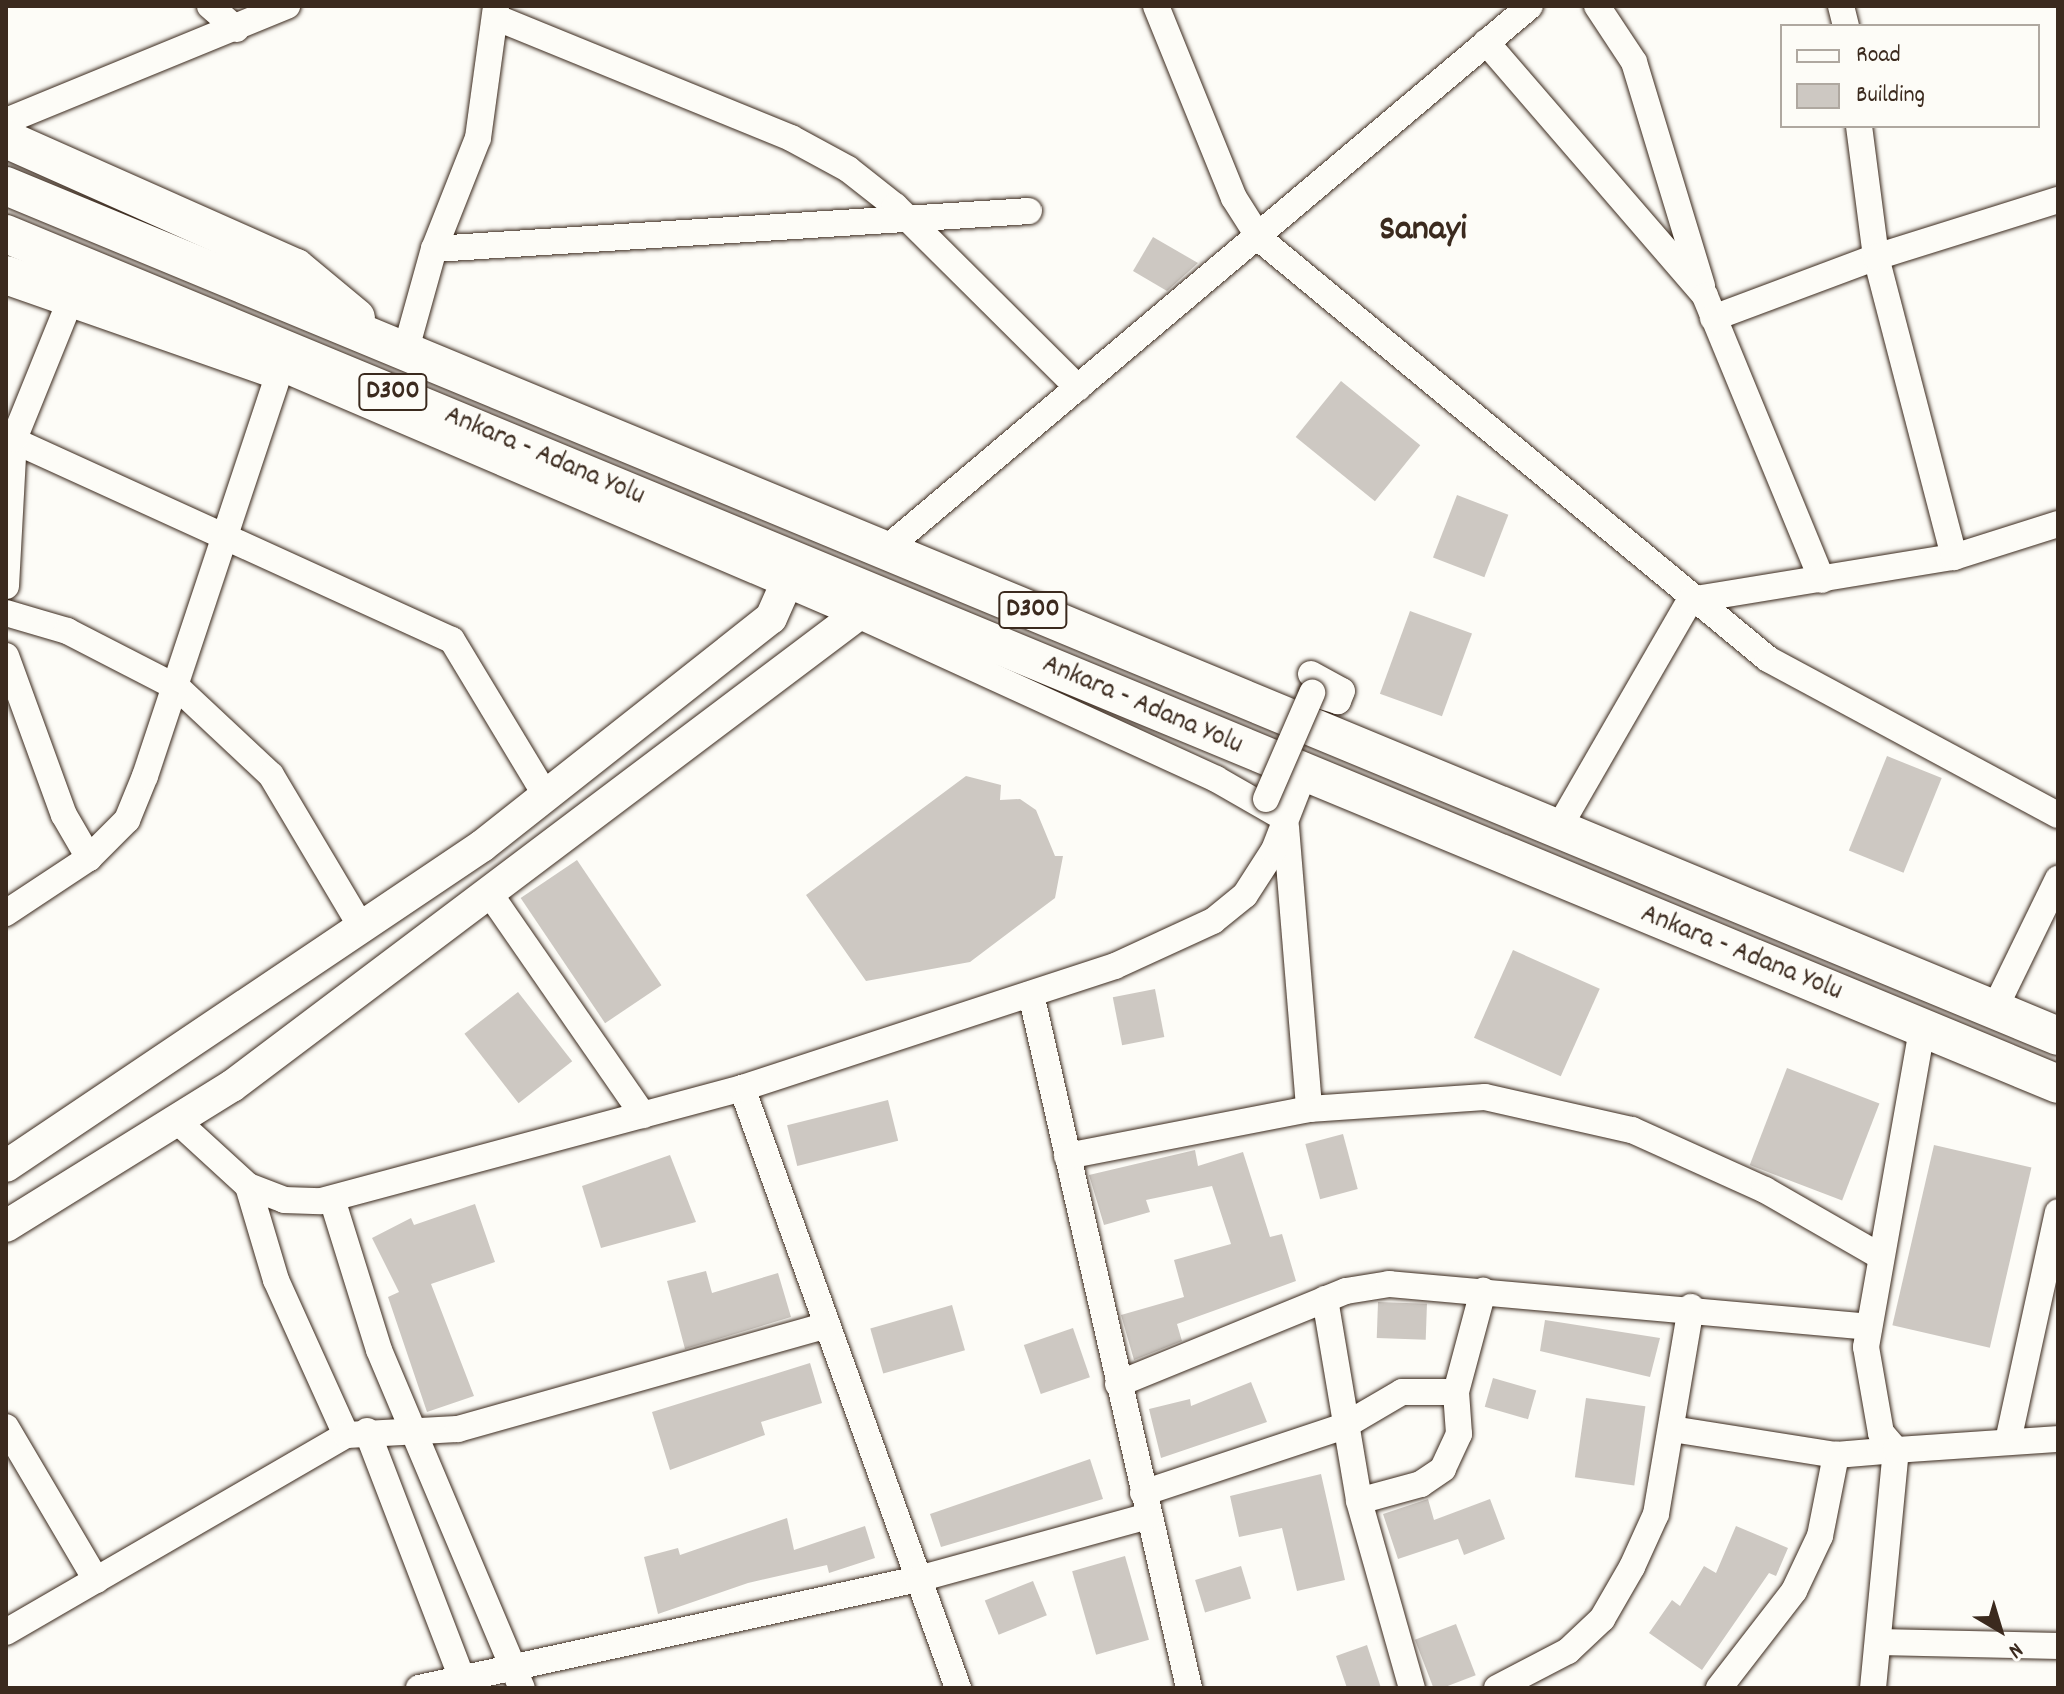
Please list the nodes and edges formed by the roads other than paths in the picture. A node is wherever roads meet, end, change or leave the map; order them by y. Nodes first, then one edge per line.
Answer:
1 (210, 6) edge
2 (287, 6) edge
3 (1156, 6) edge
4 (1530, 6) edge
5 (1597, 6) edge
6 (496, 12) edge
7 (236, 29) junction
8 (1486, 42) junction
9 (6, 121) edge
10 (1859, 128) edge
11 (6, 139) edge
12 (6, 186) edge
13 (2058, 200) edge
14 (1029, 211) dead end
15 (907, 218) junction
16 (6, 234) edge
17 (1260, 239) junction
18 (434, 249) junction
19 (1876, 257) junction
20 (6, 275) edge
21 (70, 301) junction
22 (1709, 307) junction
23 (395, 345) junction
24 (287, 372) junction
25 (375, 385) junction
26 (1078, 388) junction
27 (10, 438) edge
28 (2058, 524) edge
29 (231, 534) junction
30 (886, 549) junction
31 (1954, 557) junction
32 (782, 571) junction
33 (1822, 580) junction
34 (6, 586) edge
35 (1690, 600) junction
36 (869, 606) junction
37 (6, 613) edge
38 (6, 656) edge
39 (1312, 684) dead end
40 (10, 686) edge
41 (178, 688) junction
42 (1304, 773) junction
43 (1216, 779) junction
44 (546, 796) junction
45 (2058, 815) edge
46 (1286, 822) junction
47 (1558, 829) junction
48 (89, 858) junction
49 (2058, 879) edge
50 (490, 894) junction
51 (6, 913) edge
52 (362, 928) junction
53 (1031, 994) junction
54 (1994, 1010) junction
55 (1922, 1028) junction
56 (2058, 1036) edge
57 (2058, 1084) edge
58 (742, 1088) junction
59 (1309, 1109) junction
60 (643, 1115) junction
61 (176, 1120) junction
62 (1067, 1156) junction
63 (6, 1166) edge
64 (248, 1186) junction
65 (332, 1199) junction
66 (2058, 1212) edge
67 (6, 1226) edge
68 (1880, 1256) junction
69 (1483, 1291) junction
70 (1325, 1299) junction
71 (1691, 1307) junction
72 (827, 1325) junction
73 (1869, 1327) junction
74 (1118, 1384) junction
75 (1456, 1392) junction
76 (1344, 1426) junction
77 (6, 1427) edge
78 (1672, 1429) junction
79 (417, 1431) junction
80 (356, 1433) junction
81 (2058, 1439) edge
82 (2008, 1441) junction
83 (1896, 1450) junction
84 (1836, 1455) junction
85 (1359, 1501) junction
86 (1146, 1504) junction
87 (918, 1579) junction
88 (96, 1580) junction
89 (6, 1632) edge
90 (1880, 1642) junction
91 (2058, 1646) edge
92 (519, 1677) edge
93 (462, 1678) junction
94 (1512, 1685) edge
95 (419, 1688) edge
96 (958, 1688) edge
97 (1189, 1688) edge
98 (1412, 1688) edge
99 (1719, 1688) edge
100 (1873, 1688) edge

1 - 7 street
2 - 7 street
3 - 17 street
4 - 8 street
5 - 22 street
6 - 15 street
6 - 18 street
7 - 9 street
8 - 17 street
8 - 22 street
10 - 19 street
11 - 23 highway
12 - 23 highway, Ankara - Adana Yolu / D300
13 - 19 street
14 - 15 street
15 - 18 street
15 - 26 street
16 - 25 highway, Ankara - Adana Yolu / D300
17 - 26 street
17 - 35 street
18 - 23 street
19 - 22 street
19 - 31 street
20 - 21 highway
21 - 24 highway
21 - 27 street
22 - 33 street
23 - 30 highway, Ankara - Adana Yolu / D300
24 - 25 highway
24 - 29 street
24 - 32 street
25 - 32 highway, Ankara - Adana Yolu / D300
26 - 30 street
27 - 29 street
27 - 34 street
28 - 31 street
29 - 41 street
29 - 44 street
30 - 47 highway, Ankara - Adana Yolu / D300
31 - 33 street
32 - 36 highway, Ankara - Adana Yolu / D300
32 - 44 main road
33 - 35 street
35 - 45 street
35 - 47 street
36 - 42 highway, Ankara - Adana Yolu / D300
36 - 43 street
36 - 50 main road
37 - 41 street
38 - 40 street
39 - 43 street, bridge
40 - 48 street
41 - 48 street
41 - 52 street
42 - 46 street
42 - 55 highway, Ankara - Adana Yolu / D300
43 - 46 street
44 - 52 main road
46 - 53 street
46 - 59 street
47 - 54 highway, Ankara - Adana Yolu / D300
48 - 51 street
49 - 54 street
50 - 60 street
50 - 61 main road
52 - 63 main road
53 - 58 street
53 - 62 street
54 - 56 highway, Ankara - Adana Yolu / D300
55 - 57 highway, Ankara - Adana Yolu / D300
55 - 68 street
58 - 60 street
58 - 72 street
59 - 62 street
59 - 68 street
60 - 65 street
61 - 64 street
61 - 67 main road
62 - 74 street
64 - 65 street
64 - 80 street
65 - 79 street
66 - 82 street
68 - 73 street
69 - 70 street
69 - 71 street
69 - 75 street
70 - 74 street
70 - 76 street
71 - 73 street
71 - 78 street
72 - 79 street
72 - 87 street
73 - 83 street
74 - 86 street
75 - 76 street
75 - 85 street
76 - 85 street
76 - 86 street
77 - 88 street
78 - 84 street
78 - 94 street
79 - 80 street
79 - 92 street
80 - 88 street
80 - 93 street
81 - 82 street
82 - 83 street
83 - 84 street
83 - 90 street
84 - 99 street
85 - 98 street
86 - 87 street
86 - 97 street
87 - 92 street
87 - 96 street
88 - 89 street
90 - 91 street
90 - 100 street
92 - 93 street
93 - 95 street

